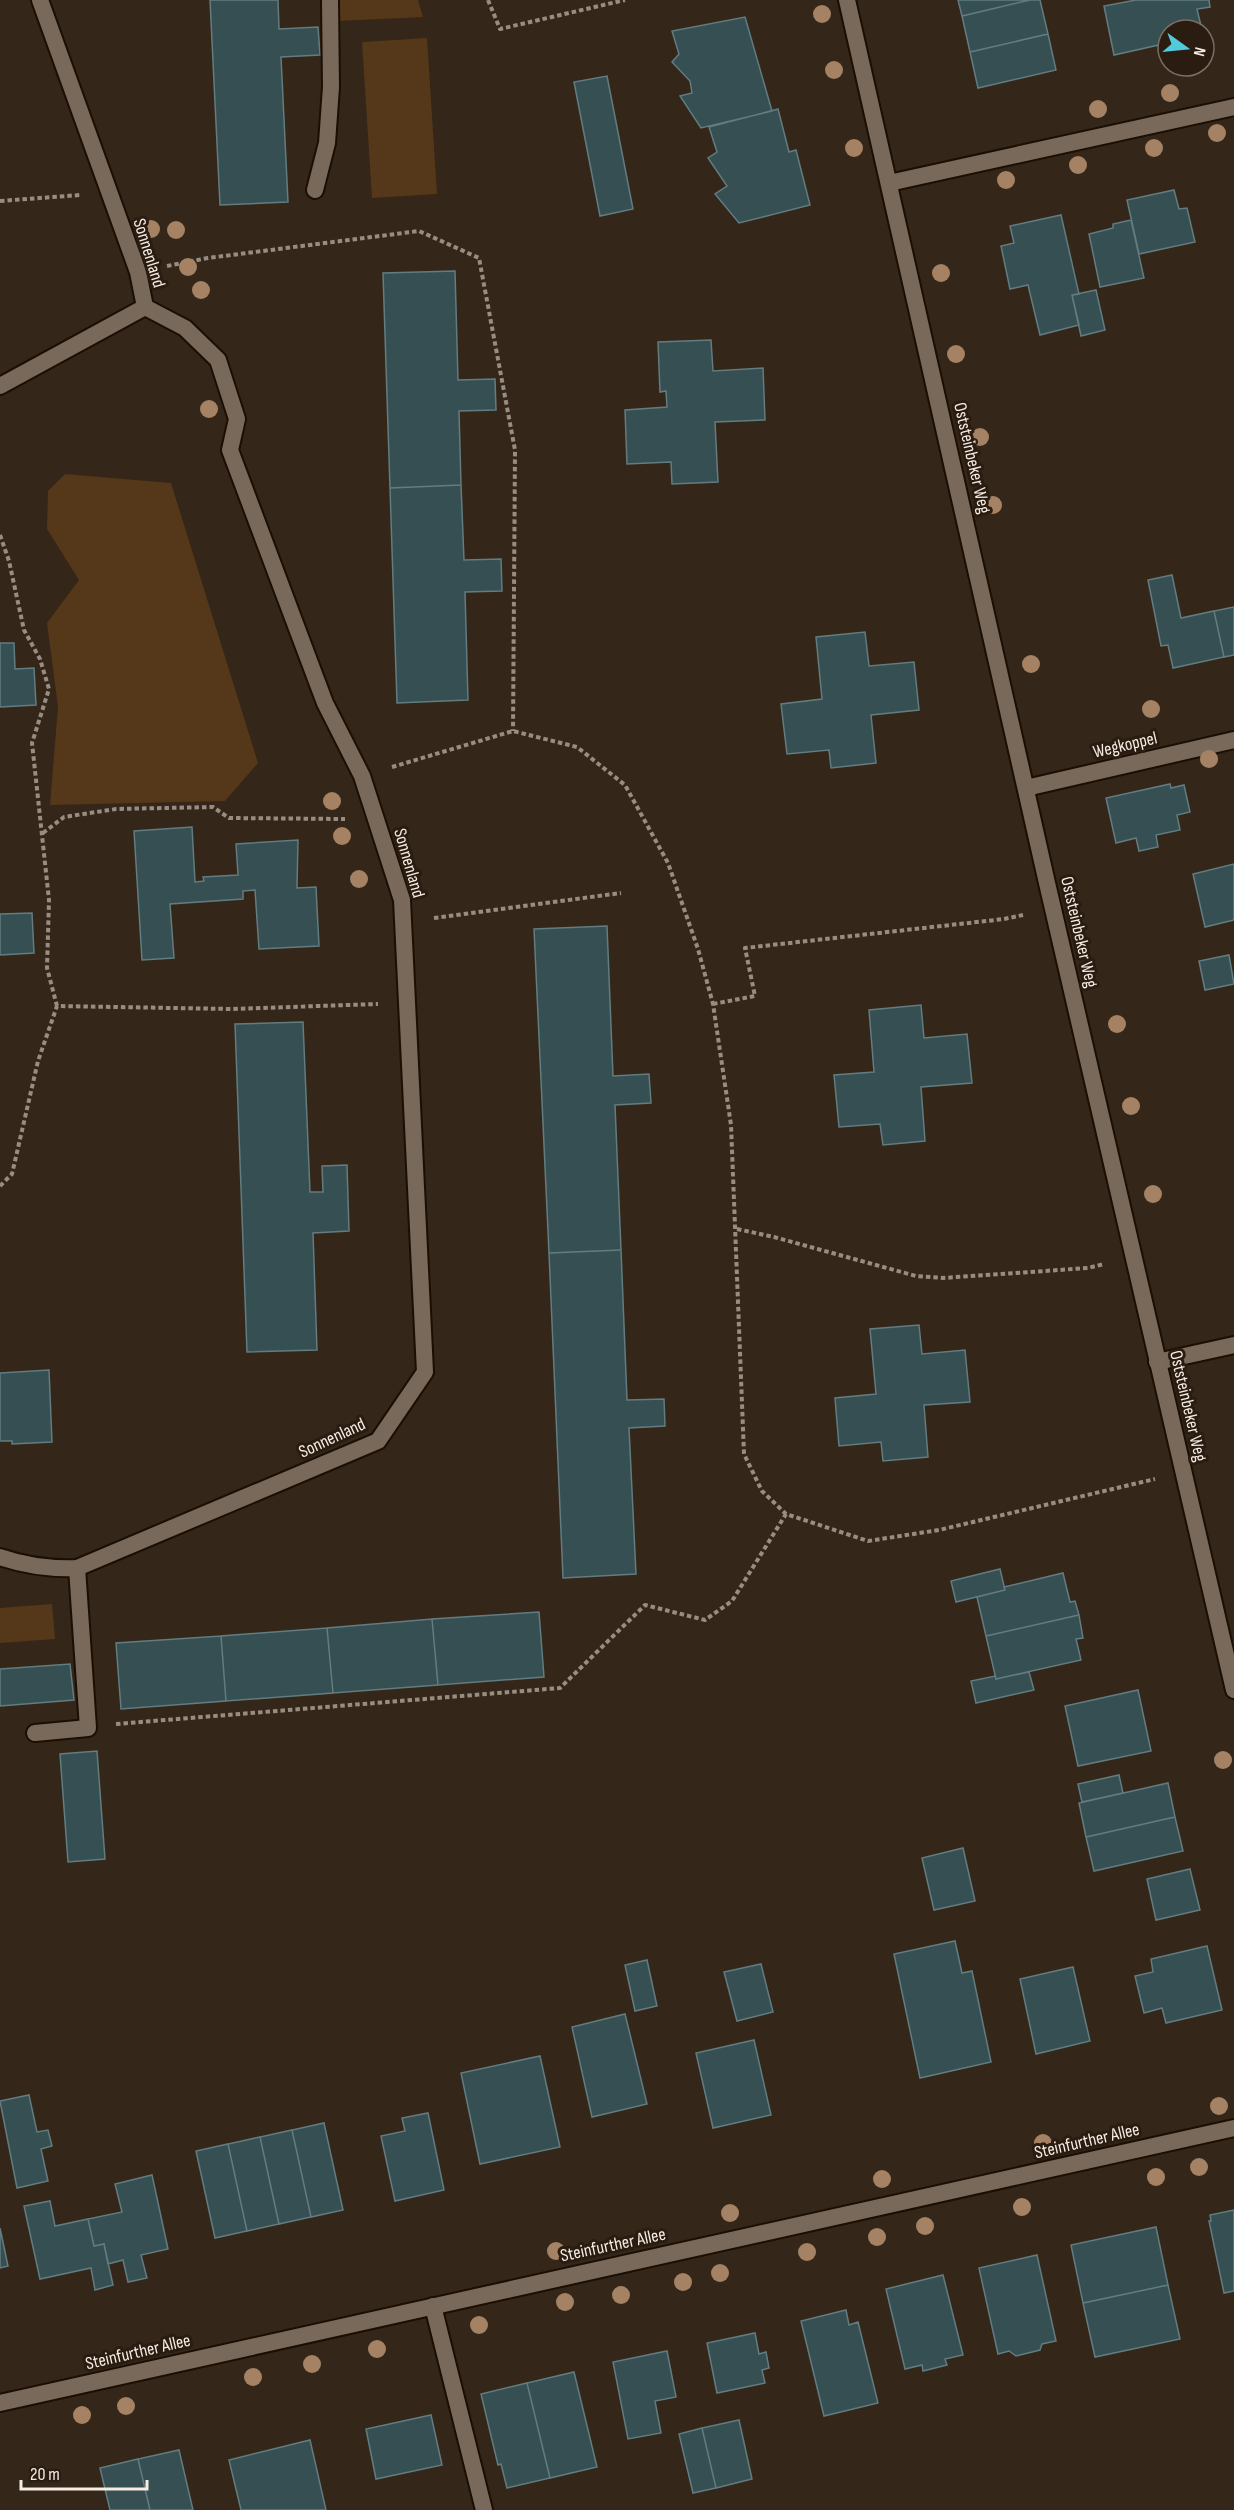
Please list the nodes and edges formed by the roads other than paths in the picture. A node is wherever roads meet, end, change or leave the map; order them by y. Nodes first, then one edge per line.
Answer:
1 (40, 0) edge
2 (330, 0) edge
3 (848, 0) edge
4 (1234, 107) edge
5 (890, 183) junction
6 (315, 190) dead end
7 (145, 307) junction
8 (0, 386) edge
9 (1234, 740) edge
10 (1026, 788) junction
11 (1234, 1345) edge
12 (1157, 1362) junction
13 (0, 1557) edge
14 (77, 1568) junction
15 (1234, 1690) edge
16 (35, 1733) dead end
17 (1234, 2128) edge
18 (433, 2306) junction
19 (0, 2403) edge
20 (484, 2510) edge

1 - 7 street, Sonnenland
2 - 6 street
3 - 5 street, Oststeinbeker Weg
4 - 5 street
5 - 10 street, Oststeinbeker Weg
7 - 8 street
7 - 14 street, Sonnenland
9 - 10 street, Wegkoppel
10 - 12 street, Oststeinbeker Weg
11 - 12 street
12 - 15 street, Oststeinbeker Weg
13 - 14 street, Sonnenland
14 - 16 street
17 - 18 street, Steinfurther Allee
18 - 19 street, Steinfurther Allee
18 - 20 street

